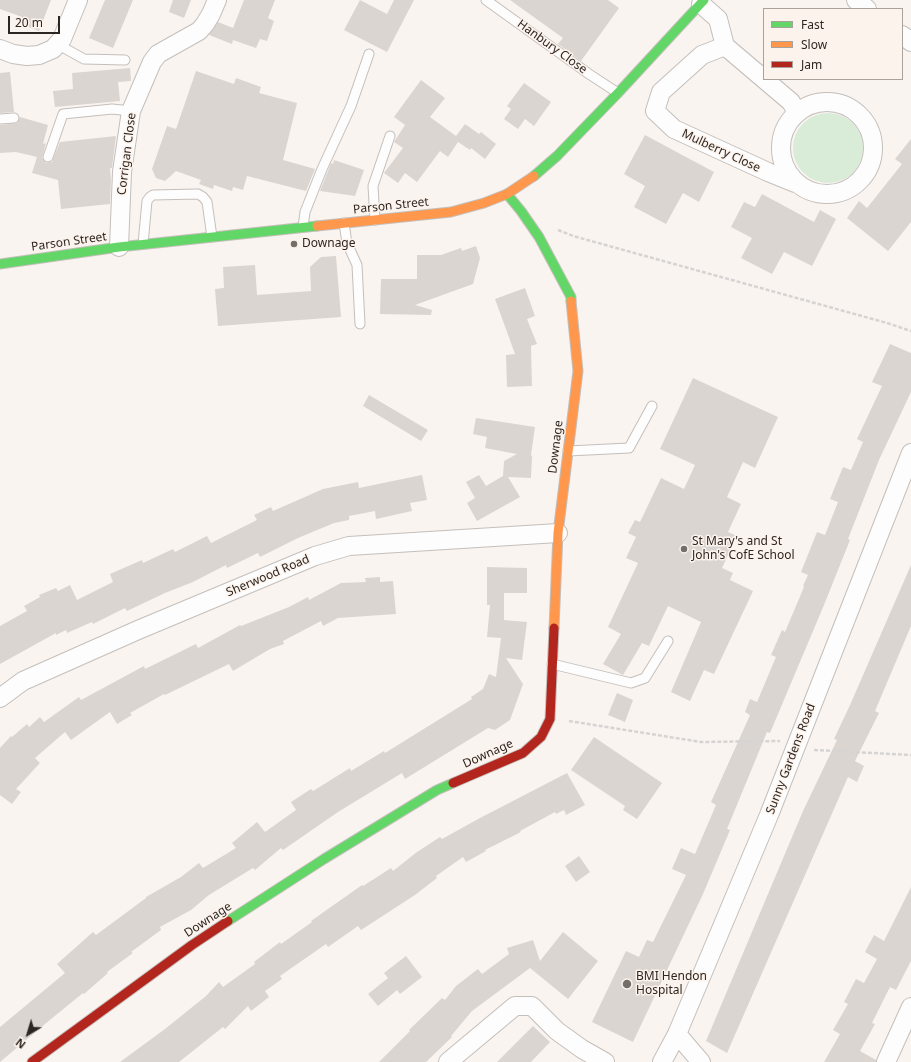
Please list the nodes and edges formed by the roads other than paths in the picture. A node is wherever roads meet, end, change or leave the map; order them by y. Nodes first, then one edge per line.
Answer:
1 (78, 0) edge
2 (217, 0) edge
3 (486, 0) edge
4 (856, 0) edge
5 (703, 2) edge
6 (866, 8) edge
7 (903, 36) edge
8 (911, 42) edge
9 (57, 44) junction
10 (725, 46) junction
11 (0, 49) edge
12 (369, 54) dead end
13 (125, 60) dead end
14 (763, 78) edge
15 (765, 80) edge
16 (618, 93) junction
17 (132, 111) junction
18 (797, 113) junction
19 (14, 118) dead end
20 (0, 119) edge
21 (390, 136) dead end
22 (48, 158) dead end
23 (795, 183) junction
24 (507, 194) junction
25 (375, 220) junction
26 (344, 223) junction
27 (303, 227) junction
28 (212, 237) junction
29 (143, 244) junction
30 (118, 247) junction
31 (0, 264) edge
32 (360, 324) dead end
33 (652, 406) dead end
34 (568, 451) junction
35 (911, 453) edge
36 (558, 533) junction
37 (668, 641) dead end
38 (552, 664) junction
39 (0, 698) edge
40 (911, 1007) edge
41 (676, 1034) junction
42 (32, 1062) edge
43 (448, 1062) edge
44 (605, 1062) edge
45 (662, 1062) edge
46 (701, 1062) edge
47 (886, 1062) edge

1 - 9 street
2 - 17 street, Corrigan Close
3 - 16 lane, Hanbury Close
4 - 6 street
5 - 10 street
5 - 16 street, Parson Street
7 - 8 street
9 - 11 street
9 - 13 lane
10 - 14 street
10 - 23 street, Mulberry Close
12 - 27 lane
15 - 18 street
16 - 24 street, Parson Street
17 - 22 lane
17 - 30 street, Corrigan Close
18 - 23 street, Mulberry Close
18 - 23 street, Mulberry Close
19 - 20 lane
21 - 25 lane
24 - 25 street, Parson Street
24 - 34 street, Downage
25 - 26 street, Parson Street
26 - 27 street, Parson Street
26 - 32 lane
27 - 28 street, Parson Street
28 - 29 street, Parson Street
28 - 29 lane
29 - 30 street, Parson Street
30 - 31 street, Parson Street
33 - 34 lane
34 - 36 street, Downage
35 - 41 street, Sunny Gardens Road
36 - 38 street, Downage
36 - 39 street, Sherwood Road
37 - 38 lane
38 - 42 street, Downage
40 - 47 street
41 - 45 street, Sunny Gardens Road
41 - 46 street
43 - 44 street

